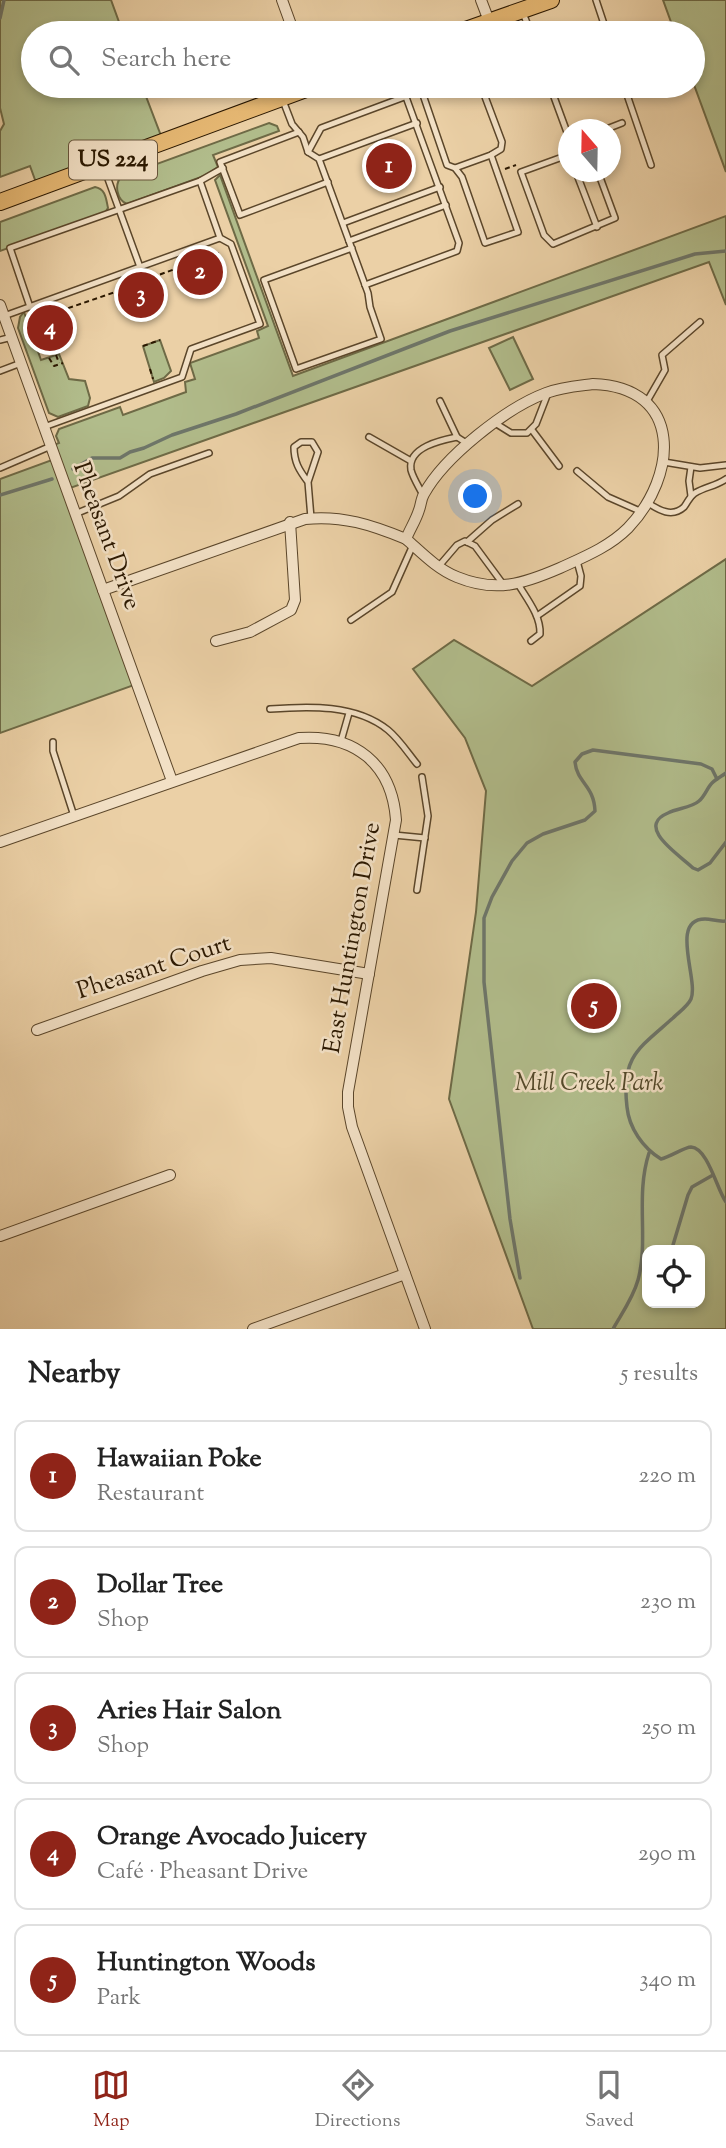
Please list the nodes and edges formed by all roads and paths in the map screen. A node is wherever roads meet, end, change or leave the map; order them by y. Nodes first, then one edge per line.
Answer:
1 (282, 0) edge
2 (481, 0) edge
3 (551, 0) edge
4 (596, 0) edge
5 (522, 10) junction
6 (290, 21) edge
7 (489, 21) edge
8 (492, 21) edge
9 (526, 21) edge
10 (603, 21) edge
11 (279, 98) edge
12 (282, 98) edge
13 (402, 98) edge
14 (408, 98) edge
15 (425, 98) edge
16 (486, 98) edge
17 (555, 98) edge
18 (628, 98) edge
19 (563, 119) edge
20 (417, 123) junction
21 (299, 132) junction
22 (308, 152) junction
23 (491, 155) junction
24 (319, 159) junction
25 (558, 159) edge
26 (102, 164) junction
27 (652, 165) dead end
28 (223, 168) junction
29 (455, 168) junction
30 (497, 172) junction
31 (521, 172) junction
32 (200, 181) junction
33 (328, 182) junction
34 (580, 182) edge
35 (602, 182) edge
36 (439, 187) junction
37 (0, 202) edge
38 (446, 205) junction
39 (119, 210) junction
40 (342, 223) junction
41 (597, 227) junction
42 (220, 237) junction
43 (351, 245) junction
44 (219, 253) dead end
45 (140, 267) junction
46 (365, 285) junction
47 (0, 305) edge
48 (30, 307) junction
49 (4, 316) junction
50 (28, 322) dead end
51 (700, 322) dead end
52 (12, 337) junction
53 (0, 340) edge
54 (159, 340) dead end
55 (143, 346) dead end
56 (56, 355) dead end
57 (49, 358) dead end
58 (21, 363) junction
59 (150, 369) dead end
60 (0, 371) edge
61 (156, 387) junction
62 (549, 392) junction
63 (440, 401) dead end
64 (646, 403) junction
65 (495, 423) junction
66 (44, 427) junction
67 (532, 429) junction
68 (369, 437) dead end
69 (457, 437) junction
70 (468, 444) junction
71 (51, 446) junction
72 (209, 453) dead end
73 (411, 461) junction
74 (664, 462) junction
75 (726, 465) edge
76 (559, 466) dead end
77 (1, 467) edge
78 (691, 467) junction
79 (577, 471) dead end
80 (726, 479) edge
81 (308, 482) junction
82 (423, 495) junction
83 (691, 496) junction
84 (518, 505) dead end
85 (645, 507) junction
86 (75, 514) junction
87 (310, 518) junction
88 (290, 522) junction
89 (409, 542) junction
90 (467, 542) junction
91 (577, 561) junction
92 (439, 566) junction
93 (518, 584) junction
94 (505, 586) junction
95 (103, 590) junction
96 (537, 616) junction
97 (351, 620) dead end
98 (216, 641) dead end
99 (531, 641) dead end
100 (270, 709) dead end
101 (349, 713) junction
102 (341, 741) junction
103 (54, 742) dead end
104 (417, 764) dead end
105 (422, 777) dead end
106 (172, 781) junction
107 (74, 816) junction
108 (394, 835) junction
109 (425, 838) junction
110 (0, 842) edge
111 (417, 890) dead end
112 (369, 974) junction
113 (37, 1030) dead end
114 (170, 1175) dead end
115 (0, 1236) edge
116 (405, 1275) junction
117 (253, 1329) edge
118 (425, 1329) edge

1 - 6 street
2 - 7 street
3 - 5 main road
4 - 10 lane
5 - 8 main road
5 - 9 lane
11 - 26 main road, US 224
12 - 21 lane
13 - 22 lane
14 - 20 lane
15 - 29 lane
16 - 23 lane
17 - 19 lane
18 - 27 lane
20 - 24 lane
20 - 36 lane
21 - 22 lane
21 - 28 lane
22 - 24 lane
23 - 29 lane
23 - 30 lane
24 - 33 lane
25 - 31 lane
26 - 37 main road, US 224
26 - 39 lane
28 - 32 lane
28 - 33 lane
29 - 30 lane
30 - 31 path
31 - 41 lane
32 - 39 lane
32 - 42 lane
33 - 40 lane
34 - 41 lane
35 - 41 lane
36 - 38 lane
36 - 40 lane
38 - 43 lane
38 - 46 lane
39 - 45 lane
39 - 48 lane
40 - 43 lane
42 - 45 lane
42 - 61 lane
43 - 46 lane
43 - 46 lane
44 - 50 path
45 - 48 lane
47 - 49 street, Pheasant Drive
48 - 49 lane
49 - 52 street, Pheasant Drive
51 - 64 lane
52 - 53 lane
52 - 58 street, Pheasant Drive
54 - 55 path
56 - 57 path
58 - 60 lane
58 - 66 street, Pheasant Drive
59 - 61 path
61 - 66 lane
62 - 64 street
62 - 65 street
62 - 67 lane
63 - 69 lane
64 - 74 street
65 - 67 lane
65 - 70 street
66 - 71 street, Pheasant Drive
67 - 76 lane
68 - 73 lane
69 - 70 lane
69 - 73 lane
70 - 82 street
71 - 77 lane
71 - 86 street, Pheasant Drive
72 - 86 lane
73 - 82 lane
74 - 78 lane
74 - 85 street
75 - 78 lane
78 - 83 lane
79 - 85 lane
80 - 83 lane
81 - 81 lane
81 - 87 lane
82 - 89 street
83 - 85 lane
84 - 90 lane
85 - 91 street
86 - 95 street, Pheasant Drive
87 - 88 street
87 - 89 street
88 - 95 street
88 - 98 street
89 - 92 street
89 - 97 lane
90 - 92 lane
90 - 94 lane
91 - 93 street
91 - 96 lane
92 - 94 street
93 - 94 street
93 - 96 lane
95 - 106 street, Pheasant Drive
96 - 99 lane
100 - 101 lane
101 - 102 lane
101 - 104 lane
102 - 106 street, East Huntington Drive
102 - 108 street, East Huntington Drive
103 - 107 lane
105 - 109 lane
106 - 107 street, East Huntington Drive
107 - 110 street, East Huntington Drive
108 - 109 lane
108 - 112 street, East Huntington Drive
109 - 111 lane
112 - 113 street, Pheasant Court
112 - 116 street, East Huntington Drive
114 - 115 street
116 - 117 street
116 - 118 street, East Huntington Drive

